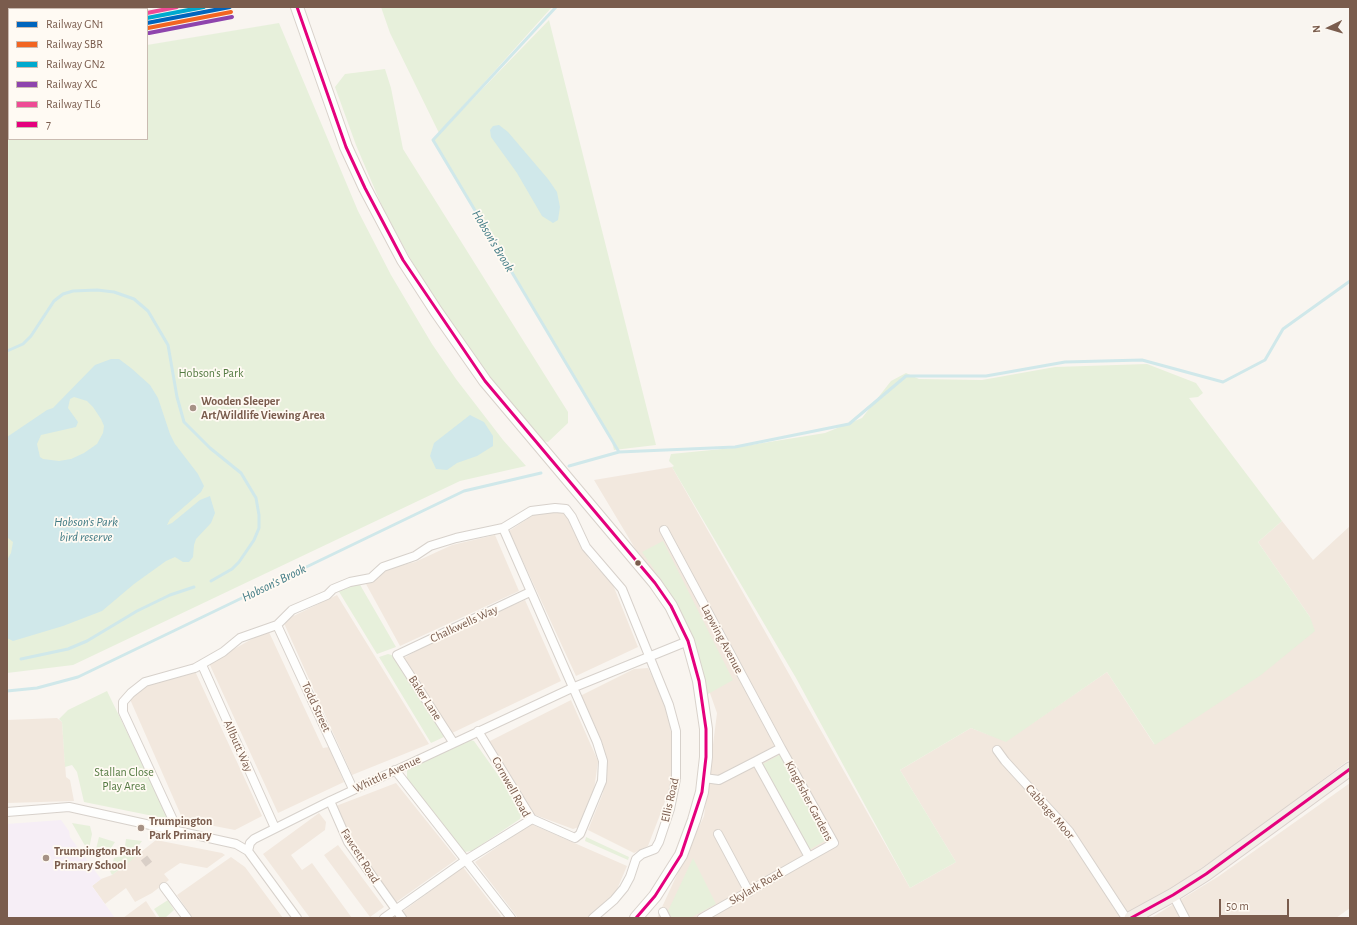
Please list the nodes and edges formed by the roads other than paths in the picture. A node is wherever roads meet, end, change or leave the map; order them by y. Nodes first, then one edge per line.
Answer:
1 (297, 7) edge
2 (503, 528) junction
3 (664, 530) dead end
4 (530, 592) junction
5 (277, 625) junction
6 (688, 641) junction
7 (397, 655) joint
8 (650, 657) junction
9 (202, 665) junction
10 (572, 688) junction
11 (478, 731) junction
12 (453, 742) junction
13 (781, 748) junction
14 (997, 750) dead end
15 (756, 761) junction
16 (1350, 769) edge
17 (395, 770) junction
18 (704, 778) junction
19 (353, 790) junction
20 (330, 801) junction
21 (7, 812) edge
22 (532, 819) junction
23 (275, 828) junction
24 (176, 830) junction
25 (718, 834) dead end
26 (248, 850) junction
27 (809, 856) junction
28 (466, 860) junction
29 (164, 887) dead end
30 (748, 892) junction
31 (1173, 895) junction
32 (396, 909) junction
33 (187, 918) edge
34 (296, 918) edge
35 (384, 918) edge
36 (402, 918) edge
37 (511, 918) edge
38 (593, 918) edge
39 (636, 918) edge
40 (702, 918) edge
41 (1126, 918) edge
42 (1131, 918) edge
43 (1185, 918) edge

1 - 6 street
2 - 4 street
2 - 5 street
2 - 8 street, Ellis Road
3 - 13 street, Lapwing Avenue
4 - 7 street, Chalkwells Way
4 - 10 street
5 - 9 street
5 - 19 street, Todd Street
6 - 8 street, Whittle Avenue
6 - 18 street
7 - 12 street, Baker Lane
8 - 10 street, Whittle Avenue
8 - 38 street, Ellis Road
9 - 23 street, Allbutt Way
9 - 24 street
10 - 11 street, Whittle Avenue
10 - 22 street
11 - 12 street, Whittle Avenue
11 - 22 street, Cornwell Road
12 - 17 street, Whittle Avenue
13 - 15 street, Kingfisher Gardens
13 - 27 street, Kingfisher Gardens
14 - 41 street, Cabbage Moor
15 - 18 street, Kingfisher Gardens
15 - 27 street
16 - 31 main road
17 - 19 street, Whittle Avenue
17 - 28 street
18 - 39 street
19 - 20 street, Whittle Avenue
20 - 23 street, Whittle Avenue
20 - 32 street, Fawcett Road
21 - 24 street
22 - 28 street, Cornwell Road
23 - 26 street, Whittle Avenue
24 - 26 street
25 - 30 street
26 - 34 street
27 - 30 street, Skylark Road
28 - 32 street, Cornwell Road
28 - 37 street
29 - 33 street
30 - 40 street, Skylark Road
31 - 42 main road
31 - 43 street
32 - 35 street, Cornwell Road
32 - 36 street

